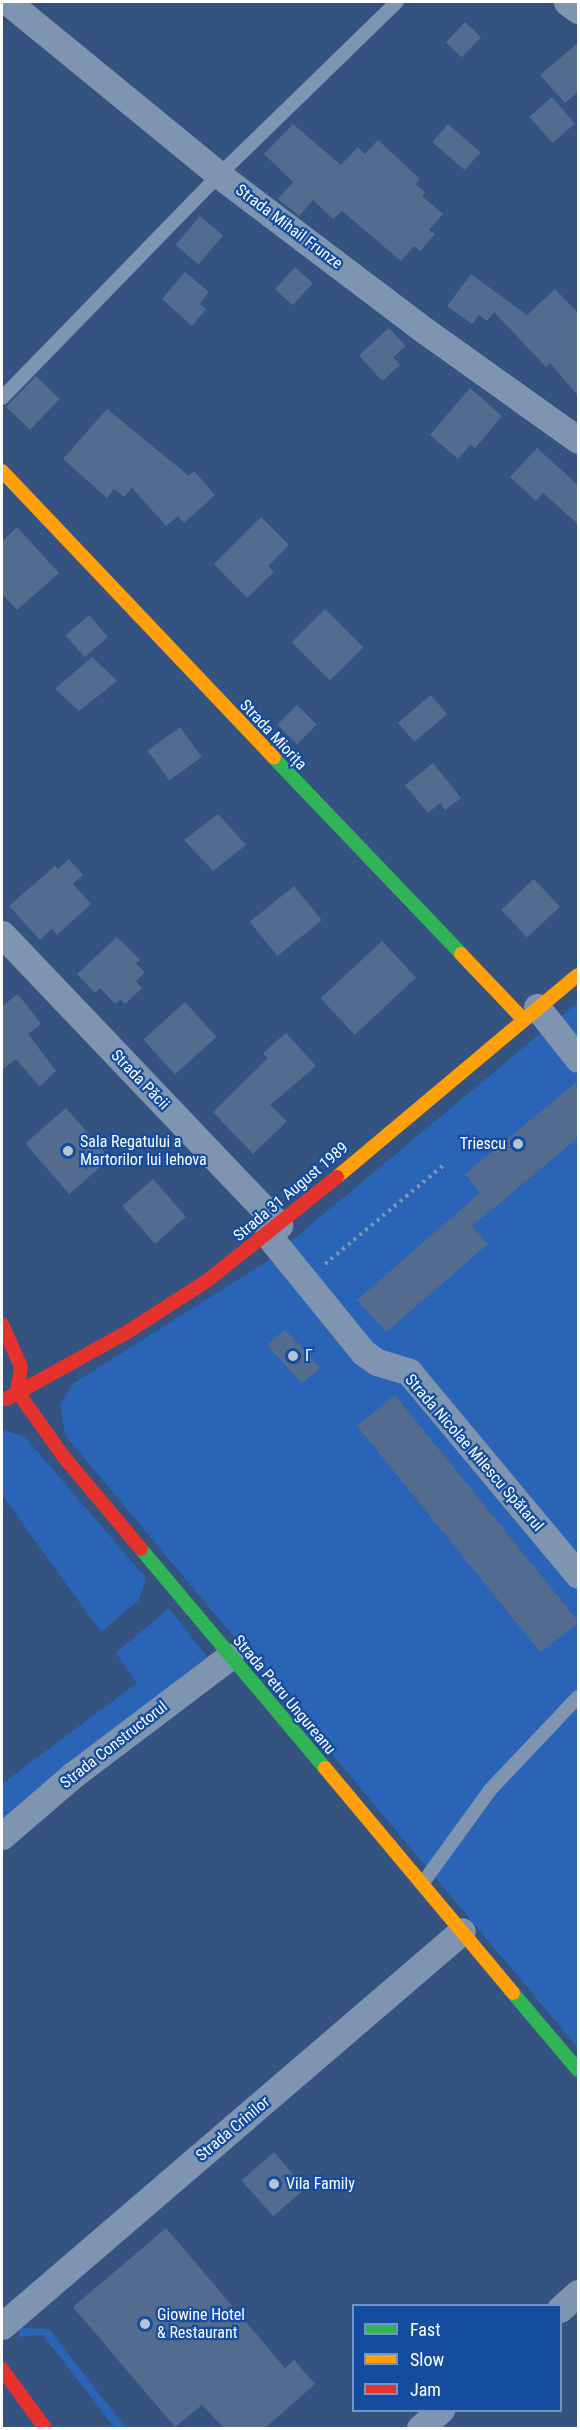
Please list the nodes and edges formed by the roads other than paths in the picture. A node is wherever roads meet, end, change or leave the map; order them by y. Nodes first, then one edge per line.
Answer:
1 (8, 2) edge
2 (397, 2) edge
3 (567, 2) edge
4 (579, 10) edge
5 (219, 175) junction
6 (2, 398) edge
7 (579, 440) edge
8 (2, 471) edge
9 (2, 934) edge
10 (579, 975) edge
11 (530, 1013) junction
12 (579, 1059) edge
13 (273, 1230) junction
14 (2, 1324) edge
15 (17, 1391) junction
16 (2, 1401) edge
17 (579, 1575) edge
18 (229, 1657) junction
19 (579, 1697) edge
20 (2, 1836) edge
21 (422, 1884) junction
22 (462, 1931) junction
23 (579, 2070) edge
24 (579, 2293) edge
25 (562, 2308) edge
26 (2, 2326) edge
27 (2, 2369) edge
28 (439, 2412) edge
29 (45, 2428) edge
30 (420, 2428) edge

1 - 5 street, Strada Mihail Frunze
2 - 5 lane
3 - 4 street
5 - 6 lane
5 - 7 street, Strada Mihail Frunze
8 - 11 street, Strada Miorița
9 - 13 street, Strada Păcii
10 - 11 street, Strada 31 August 1989
11 - 12 street
11 - 13 street, Strada 31 August 1989
13 - 15 street, Strada 31 August 1989
13 - 17 street, Strada Nicolae Milescu Spătarul
14 - 15 street
15 - 16 street, Strada 31 August 1989
15 - 18 street, Strada Petru Ungureanu
18 - 20 street, Strada Constructorul
18 - 21 street, Strada Petru Ungureanu
19 - 21 lane
21 - 22 street, Strada Petru Ungureanu
22 - 23 street, Strada Petru Ungureanu
22 - 26 street, Strada Crinilor
24 - 25 street
27 - 29 street
28 - 30 street

